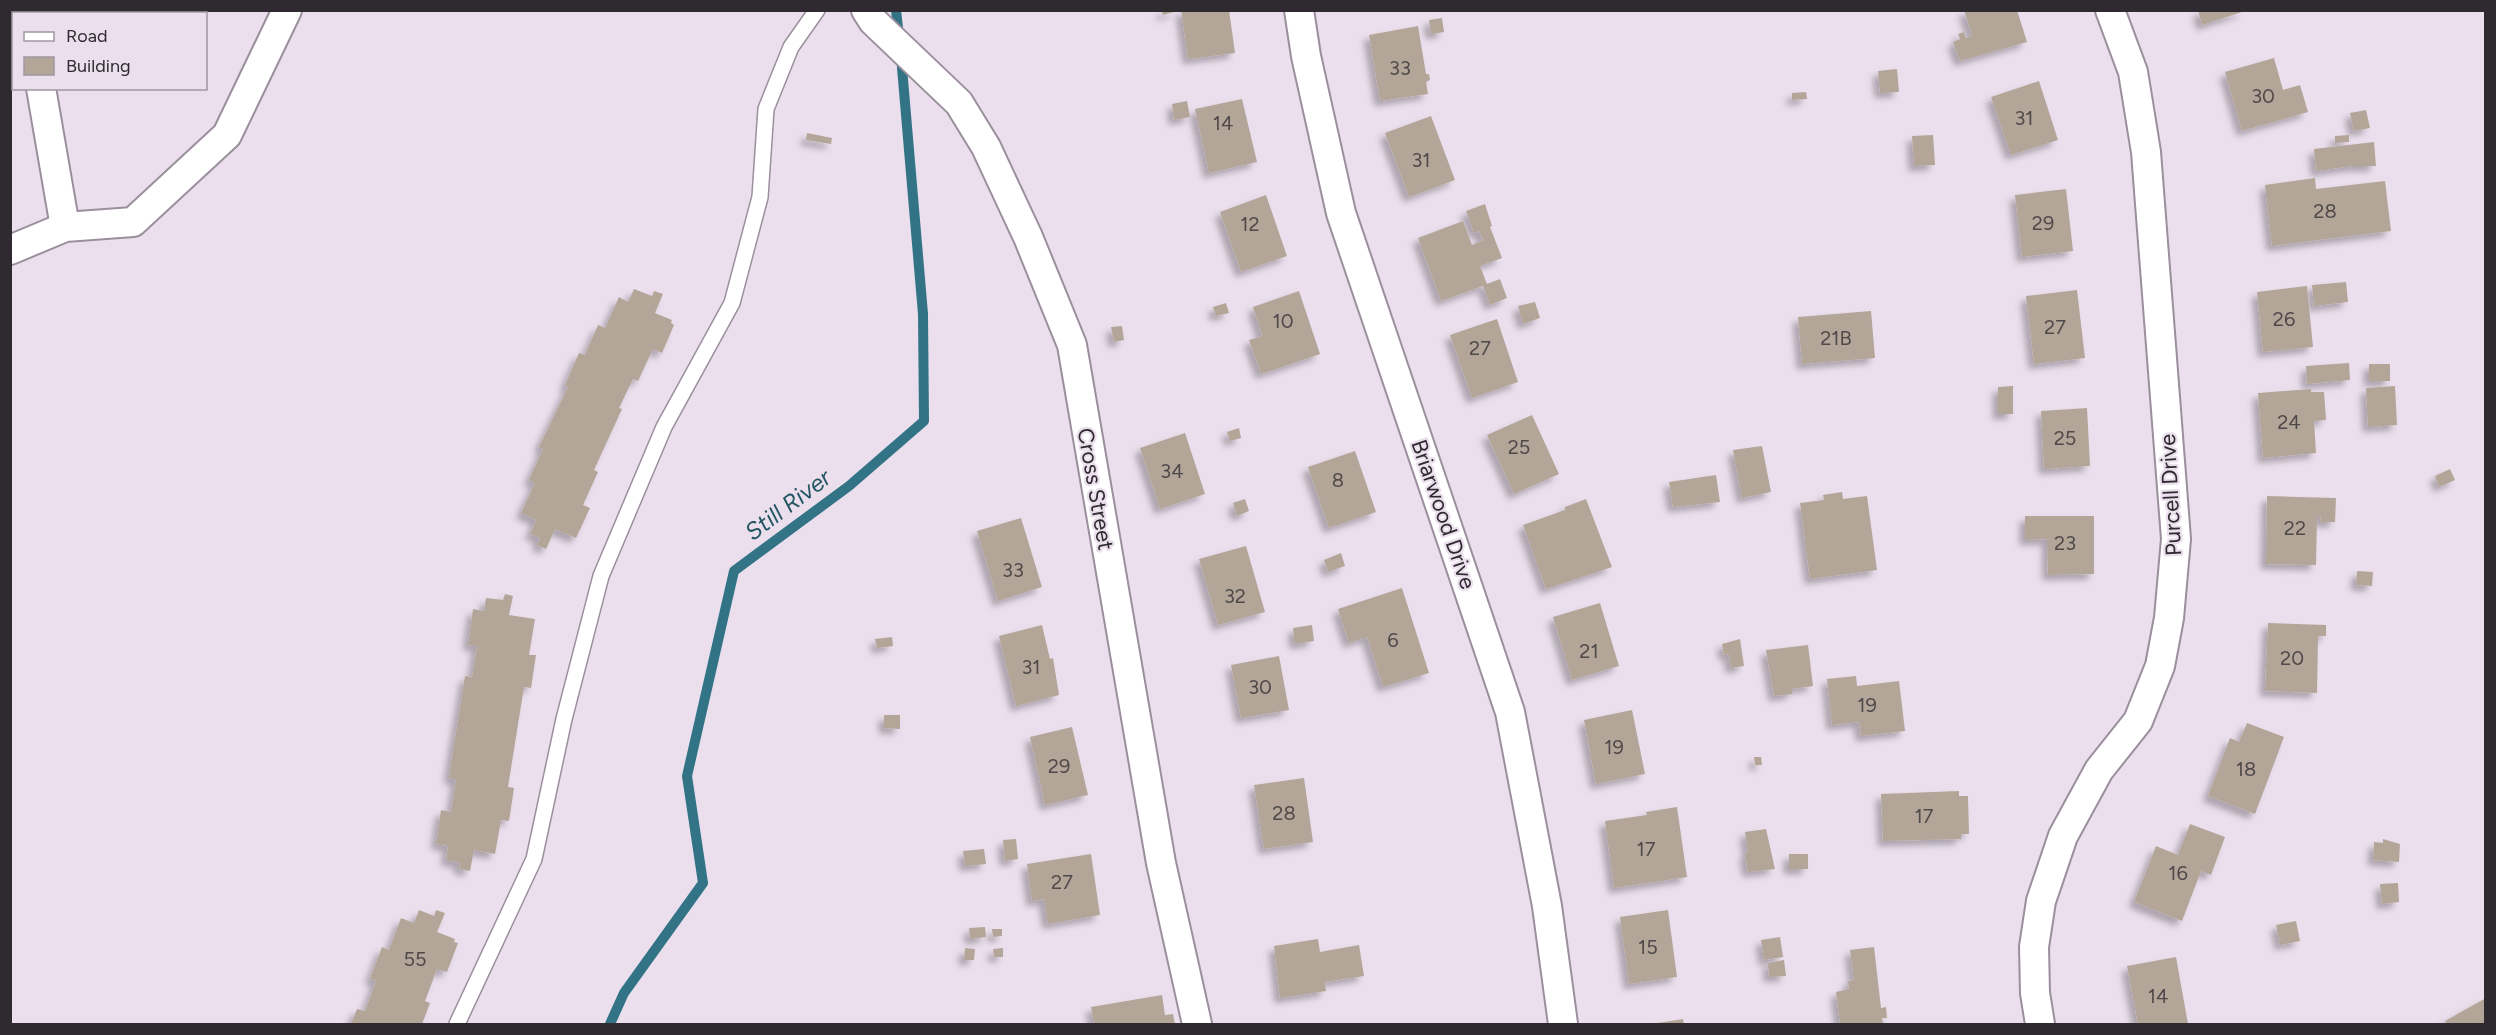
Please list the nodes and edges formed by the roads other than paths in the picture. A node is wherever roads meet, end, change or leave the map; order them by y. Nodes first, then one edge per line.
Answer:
1 (287, 10) edge
2 (817, 10) edge
3 (1299, 10) edge
4 (2110, 10) edge
5 (870, 16) edge
6 (41, 90) edge
7 (64, 227) junction
8 (10, 250) edge
9 (457, 1024) edge
10 (1197, 1024) edge
11 (1563, 1024) edge
12 (2040, 1024) edge

1 - 7 street
2 - 9 lane
3 - 11 street, Briarwood Drive
4 - 12 street, Purcell Drive
5 - 10 street, Cross Street
6 - 7 street
7 - 8 street

